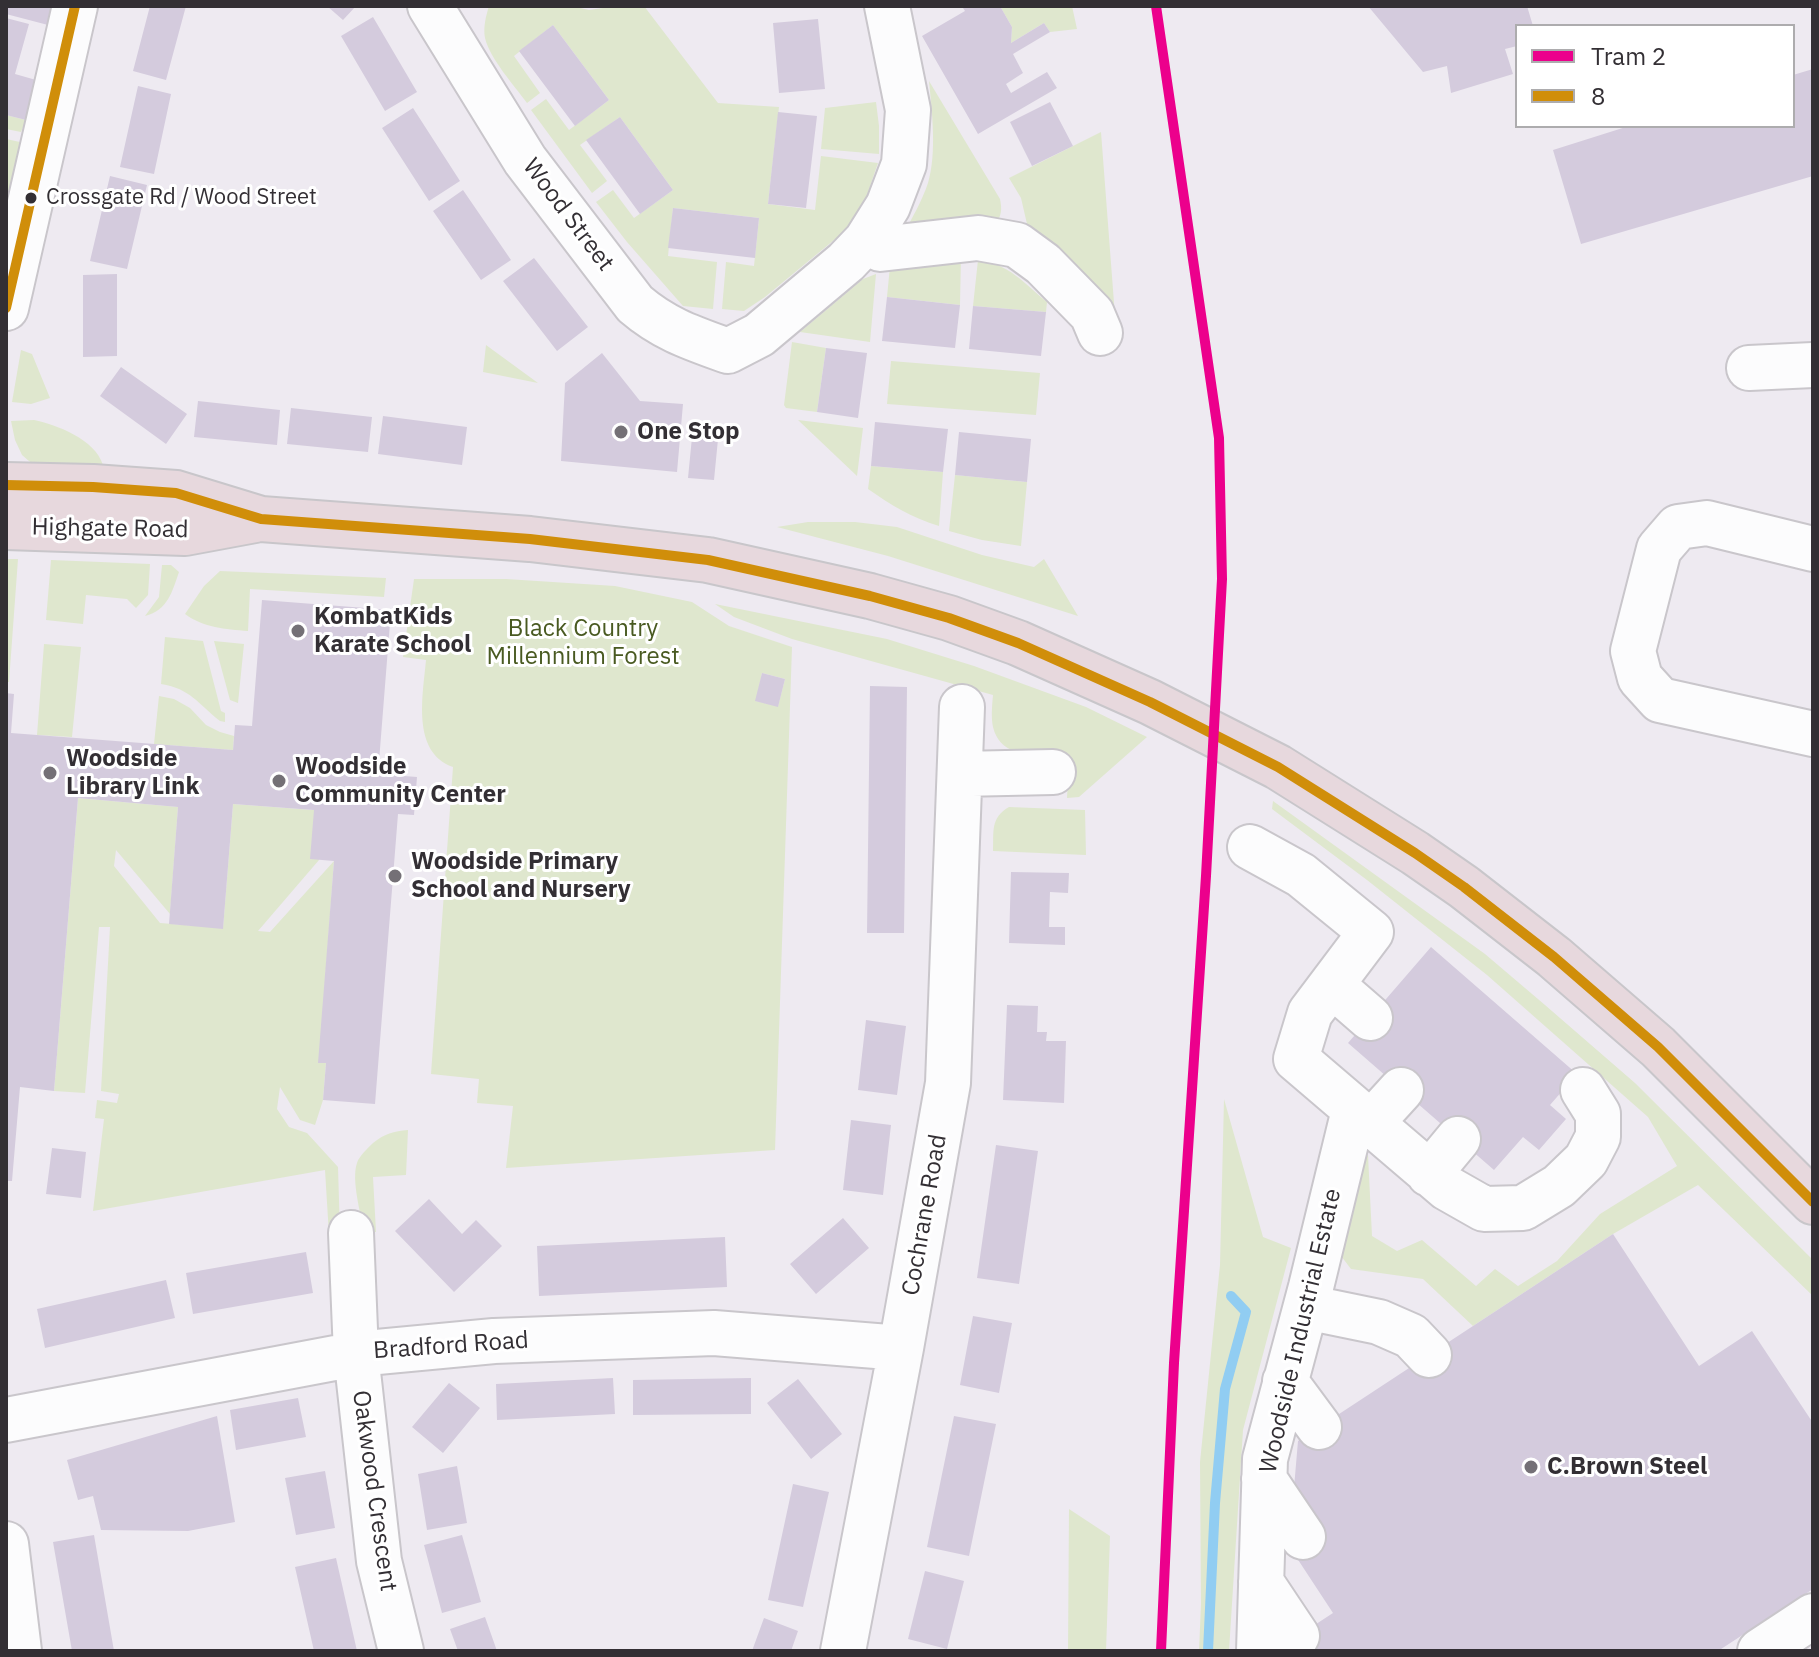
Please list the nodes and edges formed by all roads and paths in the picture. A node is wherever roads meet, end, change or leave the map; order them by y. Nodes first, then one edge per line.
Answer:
1 (75, 6) edge
2 (887, 6) edge
3 (434, 8) edge
4 (866, 241) junction
5 (7, 301) edge
6 (1100, 333) dead end
7 (1813, 365) edge
8 (1749, 368) dead end
9 (6, 485) edge
10 (261, 519) junction
11 (6, 527) edge
12 (1813, 549) edge
13 (962, 707) dead end
14 (1813, 734) edge
15 (1053, 772) dead end
16 (960, 774) junction
17 (1250, 847) dead end
18 (1332, 985) junction
19 (1370, 1018) dead end
20 (1401, 1090) dead end
21 (1583, 1090) dead end
22 (1362, 1117) junction
23 (1458, 1139) dead end
24 (1429, 1174) junction
25 (1813, 1202) edge
26 (351, 1233) dead end
27 (1306, 1307) junction
28 (901, 1348) junction
29 (356, 1354) junction
30 (1429, 1355) dead end
31 (1285, 1381) junction
32 (6, 1420) edge
33 (1319, 1427) dead end
34 (1264, 1479) junction
35 (1303, 1537) dead end
36 (6, 1544) edge
37 (1813, 1616) edge
38 (1813, 1634) edge
39 (1278, 1644) edge
40 (19, 1651) edge
41 (401, 1651) edge
42 (843, 1651) edge
43 (1760, 1651) edge
44 (1788, 1651) edge

1 - 5 street
2 - 4 street
3 - 4 street, Wood Street
4 - 6 street
7 - 8 street
9 - 10 highway
10 - 11 highway, Highgate Road
10 - 25 highway
12 - 14 street
13 - 16 street, Cochrane Road
15 - 16 street
16 - 28 street, Cochrane Road
17 - 18 street
18 - 19 street
18 - 22 street
20 - 22 street
21 - 24 street
22 - 24 street
22 - 27 street, Woodside Industrial Estate
23 - 24 street
26 - 29 street, Oakwood Crescent
27 - 30 street
27 - 31 street, Woodside Industrial Estate
28 - 29 street, Bradford Road
28 - 42 street, Cochrane Road
29 - 32 street, Bradford Road
29 - 41 street, Oakwood Crescent
31 - 33 street
31 - 34 street, Woodside Industrial Estate
34 - 35 street
34 - 39 street, Woodside Industrial Estate
36 - 40 street
37 - 43 street
38 - 44 street

